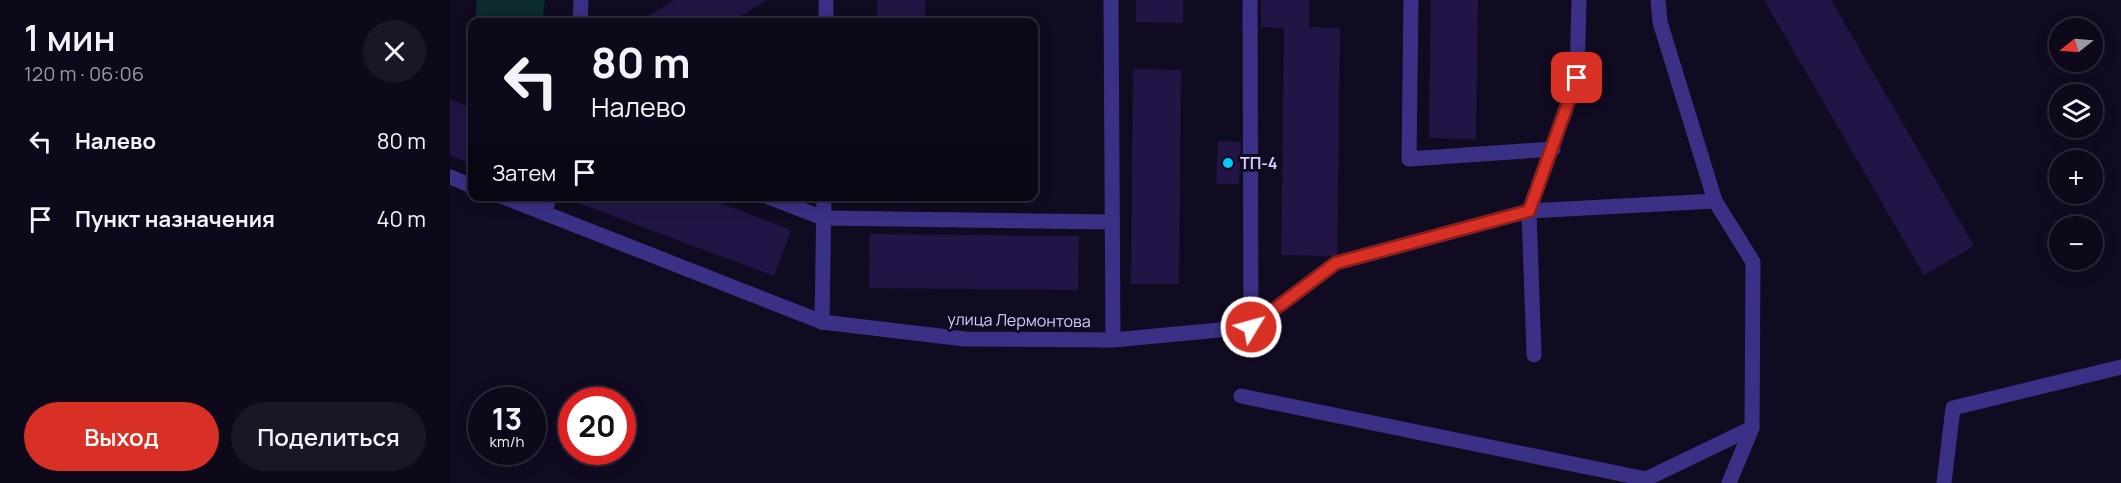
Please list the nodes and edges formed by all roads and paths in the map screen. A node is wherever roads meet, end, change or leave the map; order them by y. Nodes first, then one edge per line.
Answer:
1 (581, 0) edge
2 (826, 0) edge
3 (1110, 0) edge
4 (1251, 0) edge
5 (1411, 0) edge
6 (1579, 0) edge
7 (1658, 0) edge
8 (580, 18) edge
9 (826, 18) edge
10 (1553, 148) junction
11 (450, 177) edge
12 (468, 184) edge
13 (514, 201) edge
14 (548, 201) edge
15 (779, 201) edge
16 (824, 201) edge
17 (1715, 201) junction
18 (1529, 211) junction
19 (544, 213) junction
20 (823, 218) junction
21 (1112, 222) junction
22 (822, 322) junction
23 (1251, 327) junction
24 (1113, 340) junction
25 (1534, 355) dead end
26 (2121, 367) edge
27 (1241, 396) dead end
28 (1752, 428) junction
29 (1645, 481) edge
30 (1729, 483) edge
31 (1944, 483) edge

1 - 8 street
2 - 9 street
3 - 21 street, улица Лермонтова
4 - 23 street
5 - 10 street
6 - 10 street
7 - 17 street
10 - 18 street
11 - 12 street
13 - 19 street, улица Лермонтова
14 - 19 street
15 - 20 street
16 - 20 street
17 - 18 street
17 - 28 street
18 - 23 street
18 - 25 street
19 - 22 street, улица Лермонтова
20 - 21 street
20 - 22 street
21 - 24 street, улица Лермонтова
22 - 24 street, улица Лермонтова
23 - 24 street
26 - 31 street
27 - 29 street
28 - 29 street
28 - 30 street

